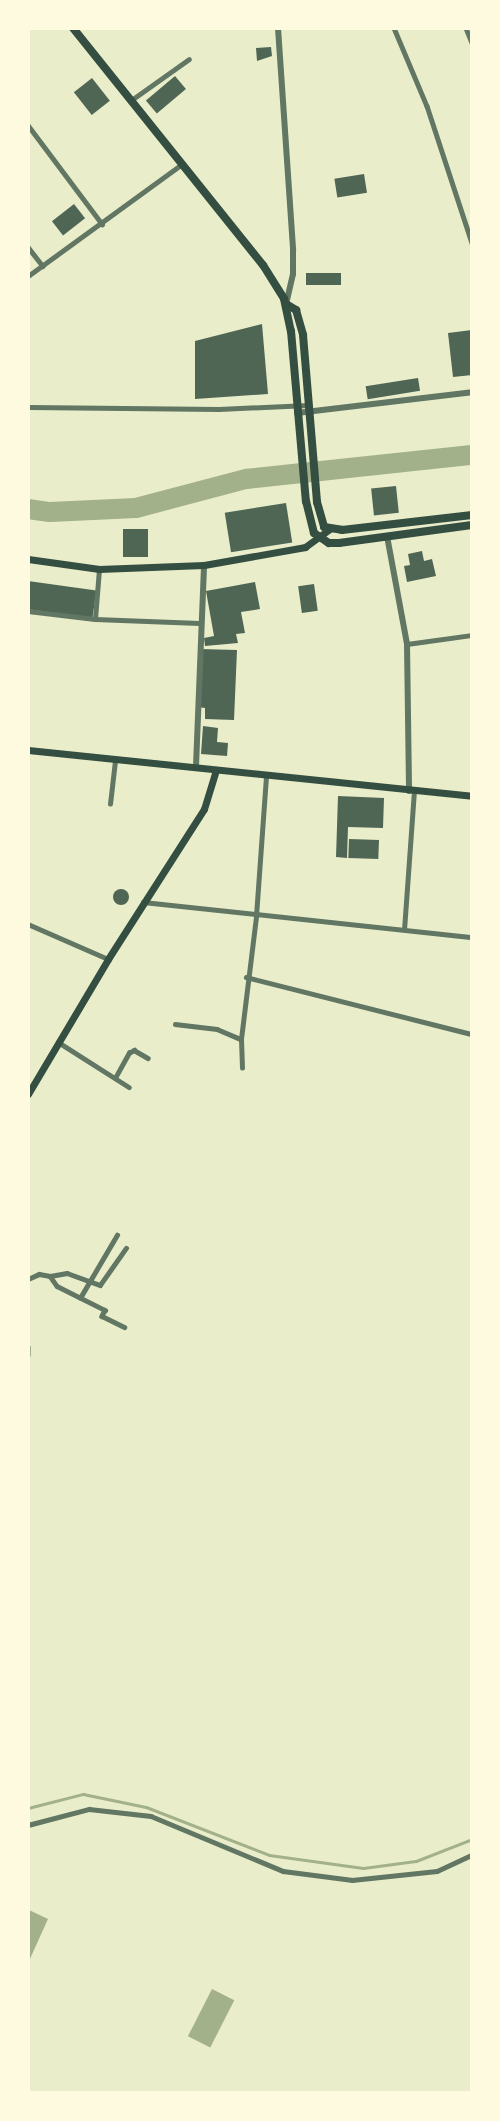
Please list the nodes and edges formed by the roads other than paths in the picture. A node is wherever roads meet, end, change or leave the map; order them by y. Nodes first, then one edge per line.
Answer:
1 (73, 28) edge
2 (278, 28) edge
3 (394, 28) edge
4 (466, 28) edge
5 (471, 43) edge
6 (189, 59) dead end
7 (130, 102) junction
8 (28, 125) edge
9 (181, 165) junction
10 (102, 224) junction
11 (471, 243) edge
12 (28, 247) edge
13 (43, 266) junction
14 (28, 276) edge
15 (286, 304) junction
16 (471, 392) edge
17 (28, 406) edge
18 (309, 408) junction
19 (297, 409) junction
20 (471, 515) edge
21 (471, 525) edge
22 (330, 529) junction
23 (387, 536) junction
24 (320, 538) junction
25 (28, 560) edge
26 (204, 565) junction
27 (99, 568) junction
28 (28, 611) edge
29 (95, 619) junction
30 (199, 623) junction
31 (471, 635) edge
32 (407, 644) junction
33 (28, 750) edge
34 (116, 760) junction
35 (196, 766) junction
36 (216, 770) junction
37 (266, 777) junction
38 (412, 791) junction
39 (471, 796) edge
40 (110, 804) dead end
41 (144, 902) junction
42 (256, 916) junction
43 (28, 924) edge
44 (404, 930) junction
45 (471, 937) edge
46 (108, 959) junction
47 (246, 977) junction
48 (175, 1024) dead end
49 (471, 1034) edge
50 (241, 1039) junction
51 (58, 1042) junction
52 (148, 1058) dead end
53 (242, 1068) dead end
54 (115, 1078) junction
55 (129, 1087) dead end
56 (28, 1094) edge
57 (117, 1234) dead end
58 (126, 1248) dead end
59 (50, 1276) junction
60 (28, 1279) edge
61 (90, 1281) junction
62 (80, 1298) junction
63 (124, 1327) dead end
64 (28, 1347) edge
65 (28, 1355) edge
66 (28, 1825) edge
67 (471, 1855) edge

1 - 7 highway
2 - 15 street
3 - 11 street
4 - 5 street
6 - 7 street
7 - 9 highway
8 - 10 street
9 - 10 street
9 - 15 highway
10 - 13 street
12 - 13 street
13 - 14 street
15 - 18 highway
15 - 19 highway
16 - 18 street
17 - 19 street
18 - 19 street
18 - 22 highway
19 - 24 highway
20 - 22 highway
21 - 23 highway
22 - 24 main road
23 - 24 highway
23 - 32 street
24 - 26 main road
25 - 27 main road
26 - 27 main road
26 - 30 street
27 - 29 street
28 - 29 street
29 - 30 street
30 - 35 street
31 - 32 street
32 - 38 street
33 - 34 main road
34 - 35 main road
34 - 40 street
35 - 36 main road
36 - 37 main road
36 - 41 main road
37 - 38 main road
37 - 42 street
38 - 39 main road
38 - 44 street
41 - 42 street
41 - 46 main road
42 - 44 street
42 - 47 street
43 - 46 street
44 - 45 street
46 - 51 main road
47 - 49 street
47 - 50 street
48 - 50 street
50 - 53 street
51 - 54 street
51 - 56 main road
52 - 54 street
54 - 55 street
57 - 61 street
58 - 61 street
59 - 60 street
59 - 61 street
59 - 62 street
61 - 62 street
62 - 63 street
64 - 65 street
66 - 67 street

